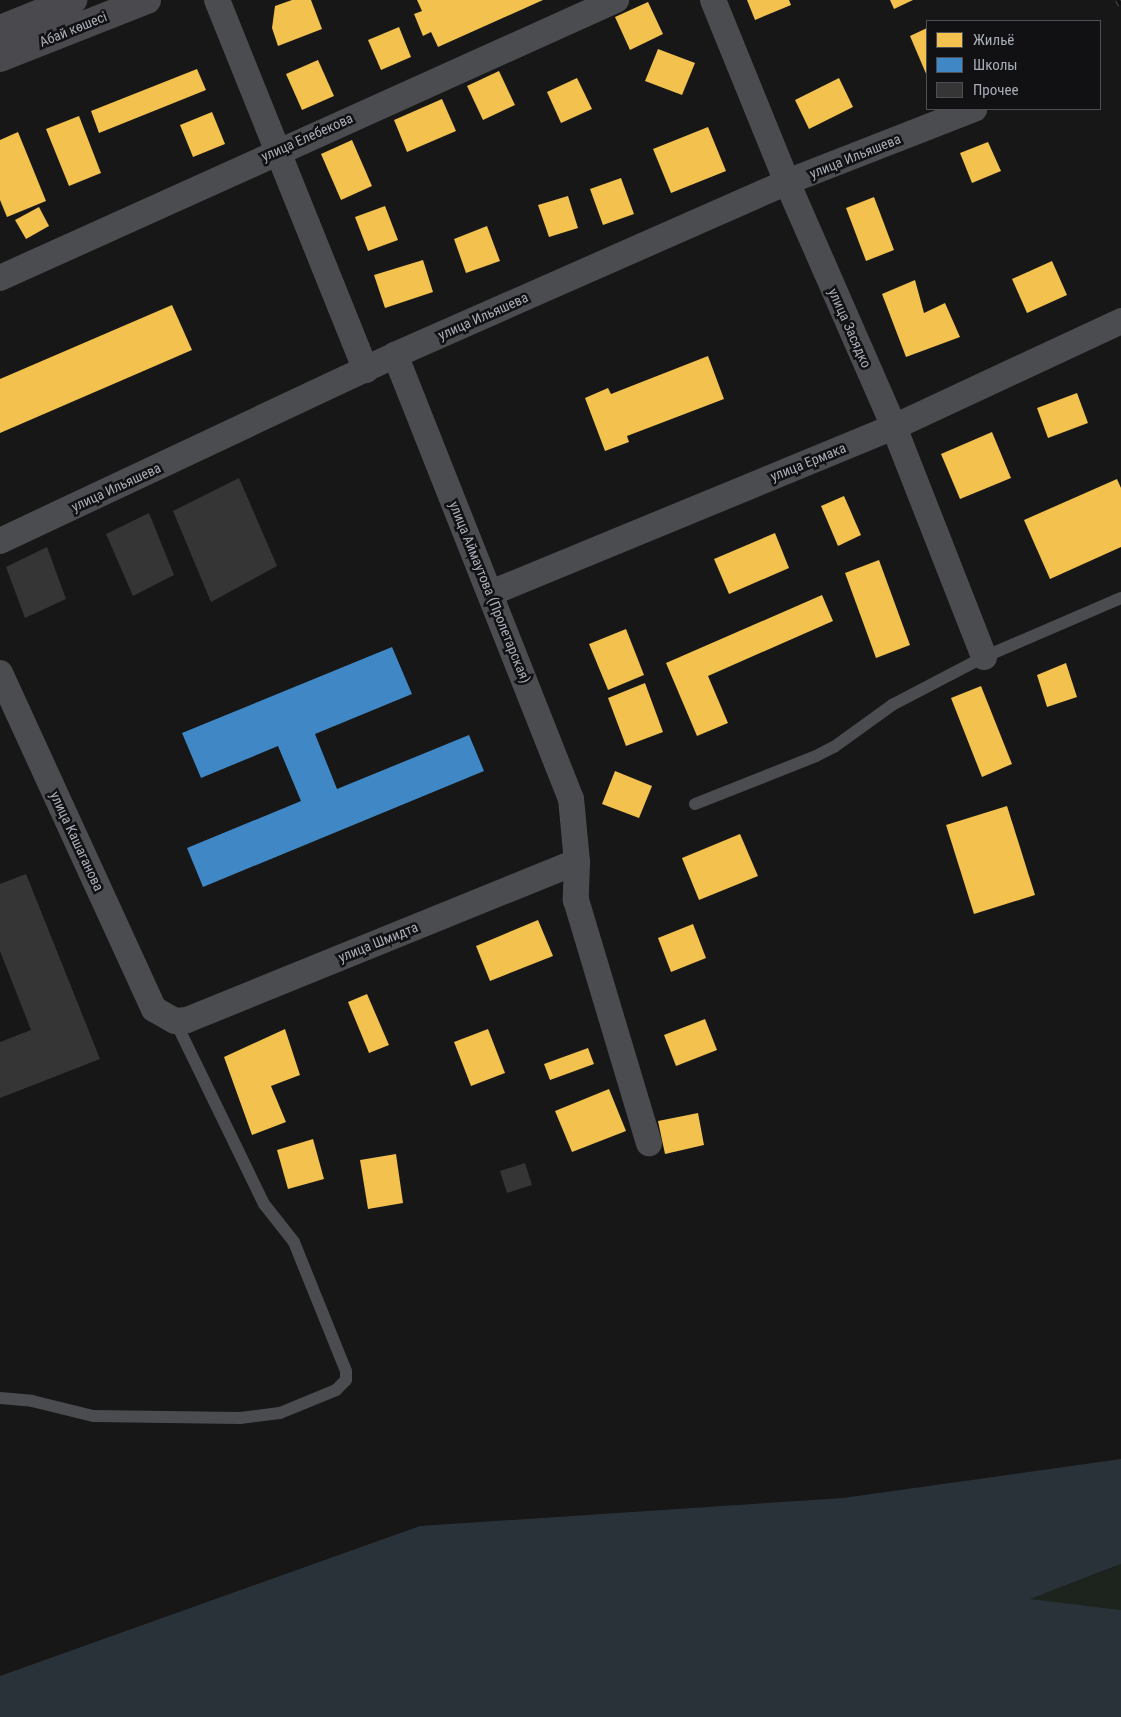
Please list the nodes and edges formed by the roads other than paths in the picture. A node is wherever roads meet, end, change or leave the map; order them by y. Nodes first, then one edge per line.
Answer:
1 (73, 0) edge
2 (147, 0) edge
3 (217, 0) edge
4 (616, 0) edge
5 (713, 0) edge
6 (0, 29) edge
7 (0, 58) edge
8 (971, 110) edge
9 (279, 150) junction
10 (787, 182) junction
11 (0, 278) edge
12 (1121, 321) edge
13 (395, 355) junction
14 (366, 370) junction
15 (894, 427) junction
16 (0, 541) edge
17 (491, 593) junction
18 (1121, 598) edge
19 (984, 657) junction
20 (0, 673) edge
21 (695, 804) dead end
22 (576, 862) junction
23 (164, 1015) junction
24 (649, 1144) dead end
25 (0, 1398) edge

1 - 6 main road, Абай көшесі
2 - 7 main road, Абай көшесі
3 - 9 street
4 - 9 street, улица Елебекова
5 - 10 street, улица Засядко
8 - 10 street, улица Ильяшева
9 - 11 street, улица Елебекова
9 - 14 street
10 - 13 street, улица Ильяшева
10 - 15 street, улица Засядко
12 - 15 street, улица Ермака
13 - 14 street, улица Ильяшева
13 - 17 street, улица Аймаутова (Пролетарская)
14 - 16 street, улица Ильяшева
15 - 17 street, улица Ермака
15 - 19 street, улица Засядко
17 - 22 street, улица Аймаутова (Пролетарская)
18 - 19 lane
19 - 21 lane
20 - 23 street, улица Кашаганова
22 - 23 street, улица Шмидта
22 - 24 street
23 - 25 lane

